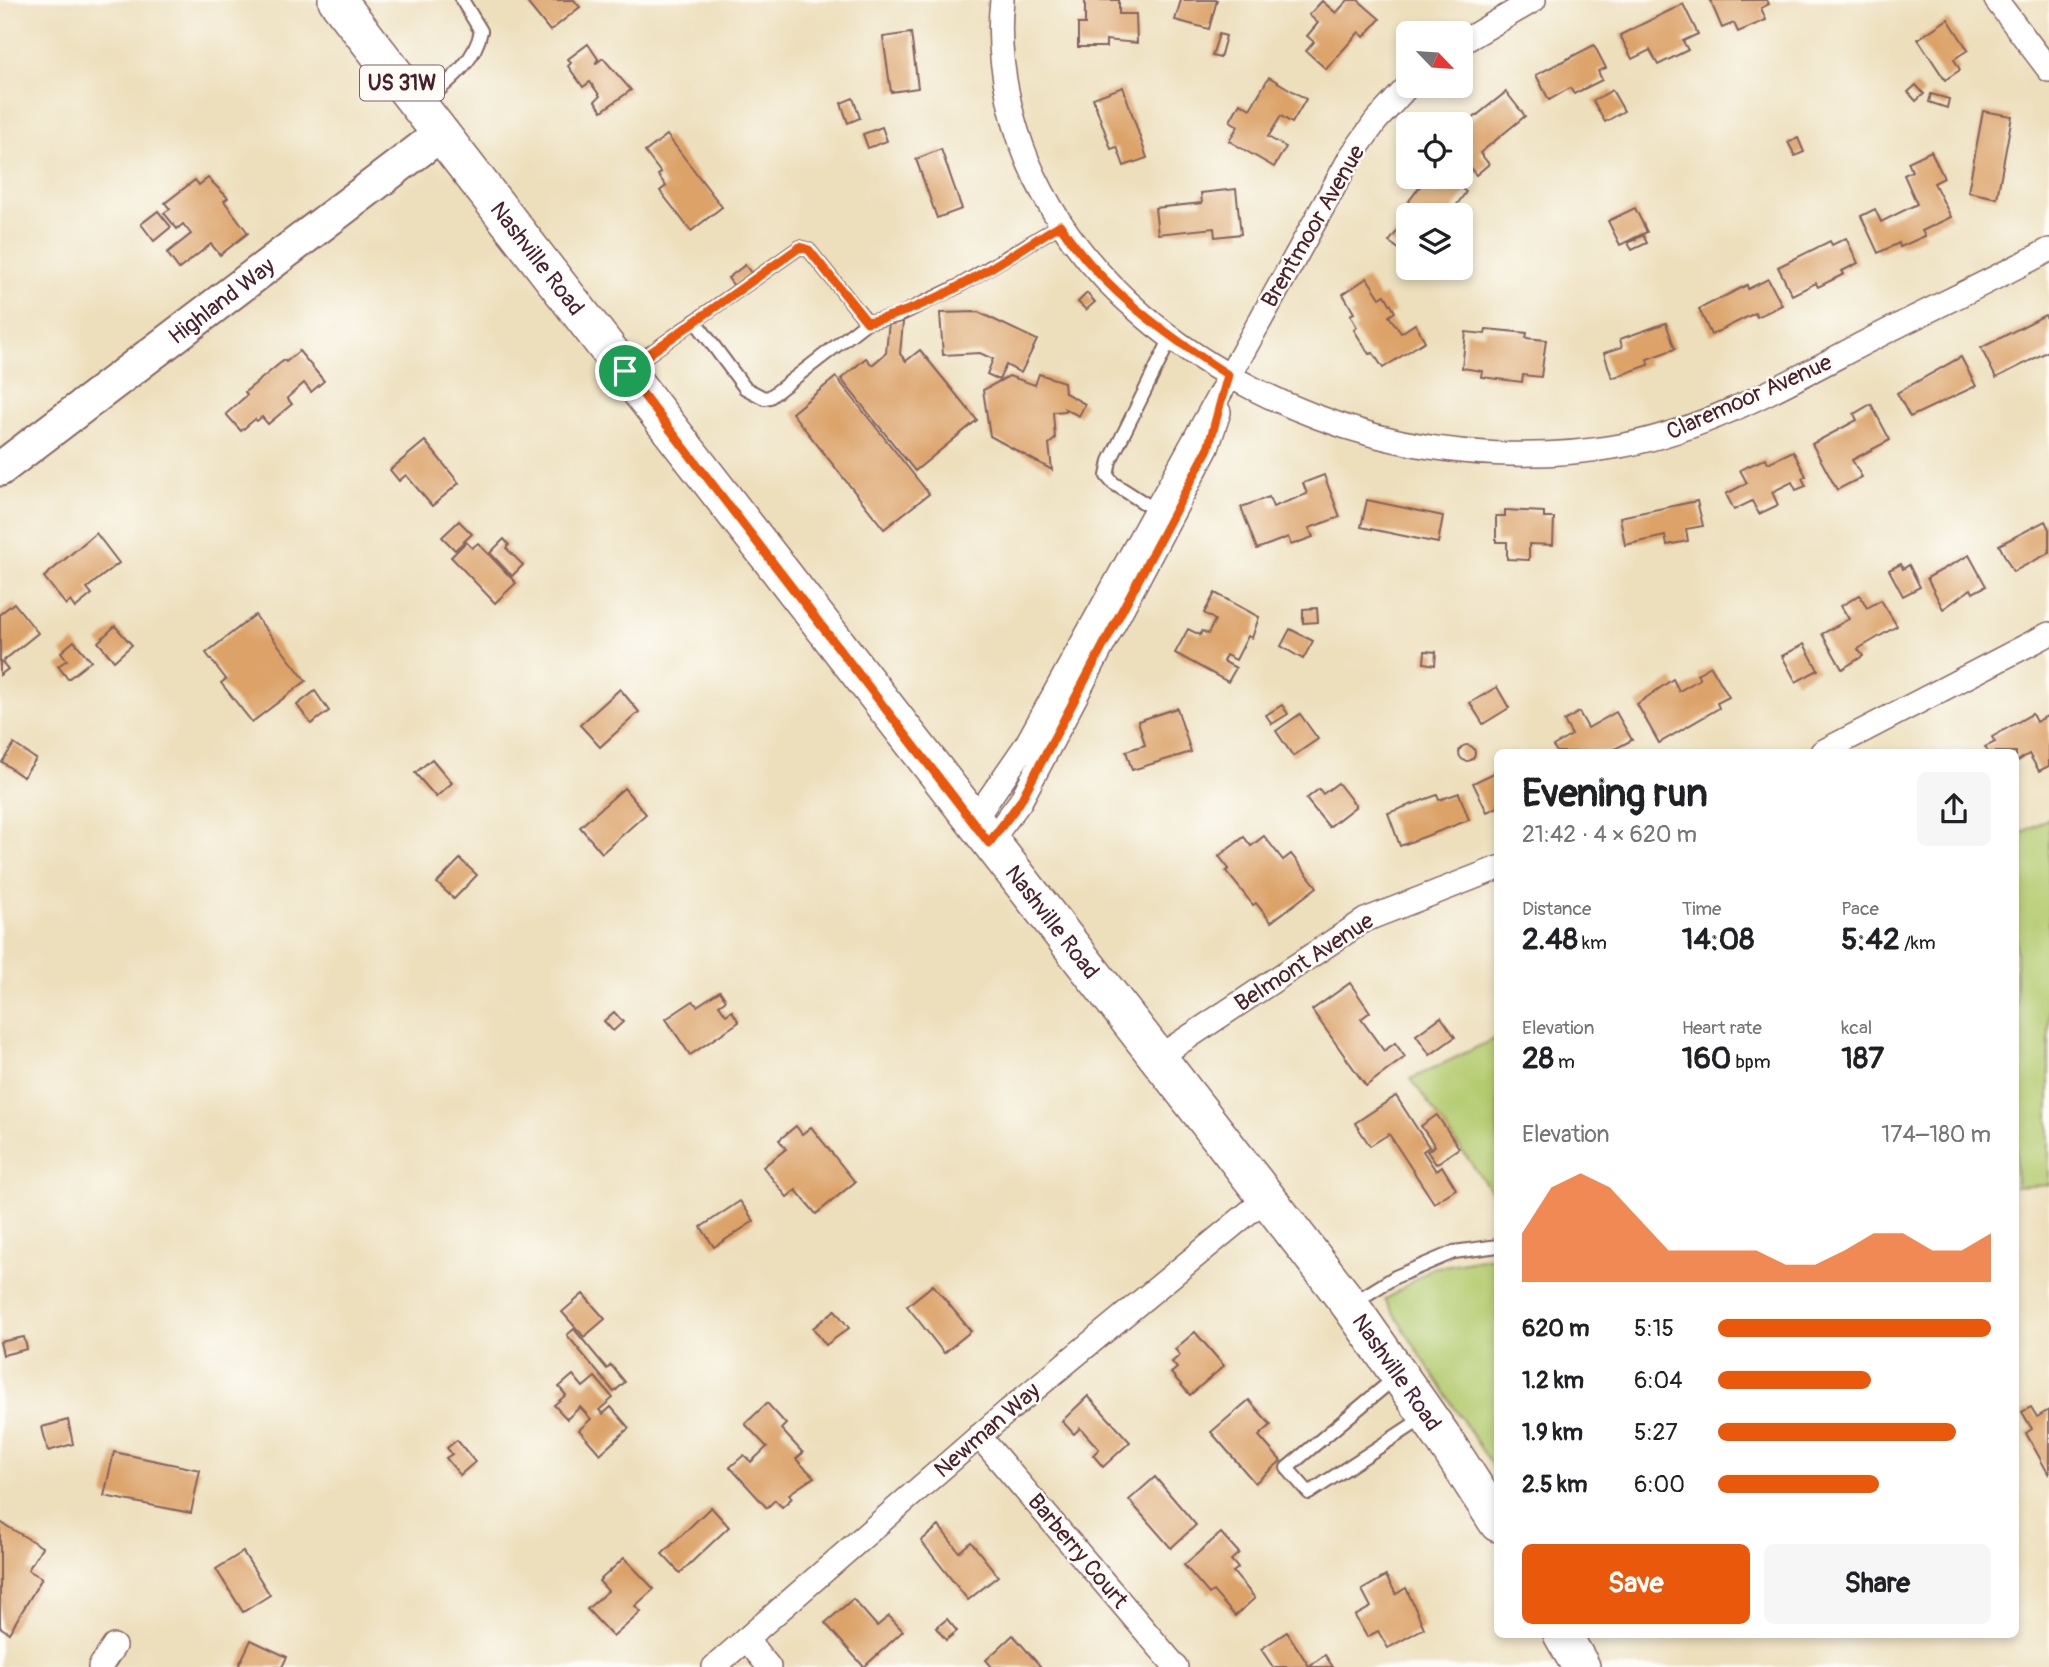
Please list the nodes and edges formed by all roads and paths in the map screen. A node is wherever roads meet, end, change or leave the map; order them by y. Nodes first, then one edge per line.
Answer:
1 (337, 0) edge
2 (462, 0) edge
3 (1002, 0) edge
4 (1534, 0) edge
5 (1996, 0) edge
6 (1474, 35) edge
7 (2049, 70) edge
8 (1398, 98) edge
9 (431, 119) junction
10 (1060, 225) junction
11 (2049, 250) edge
12 (695, 321) junction
13 (867, 322) junction
14 (1171, 336) junction
15 (625, 371) junction
16 (1228, 375) junction
17 (0, 469) edge
18 (1162, 514) junction
19 (2049, 634) edge
20 (1828, 749) edge
21 (981, 833) junction
22 (1494, 870) edge
23 (1157, 1058) junction
24 (1265, 1199) junction
25 (1494, 1247) edge
26 (1350, 1305) junction
27 (1398, 1374) junction
28 (1427, 1415) junction
29 (979, 1436) junction
30 (1494, 1517) edge
31 (1564, 1638) edge
32 (746, 1639) junction
33 (114, 1646) dead end
34 (100, 1667) edge
35 (714, 1667) edge
36 (769, 1667) edge
37 (1176, 1667) edge
38 (1581, 1667) edge

1 - 9 main road, Nashville Road / US 31W
2 - 9 lane
3 - 10 street, Claremoor Avenue
4 - 6 street
5 - 7 street
8 - 16 street, Brentmoor Avenue
9 - 15 main road, Nashville Road / US 31W
9 - 17 street, Highland Way
10 - 13 lane
10 - 14 street, Claremoor Avenue
11 - 16 street, Claremoor Avenue
12 - 13 lane
12 - 13 lane
12 - 15 lane
14 - 16 street, Claremoor Avenue
14 - 18 lane
15 - 21 main road, Nashville Road / US 31W
16 - 18 street, Brentmoor Avenue
18 - 21 street, Brentmoor Avenue
19 - 20 street
21 - 23 main road, Nashville Road / US 31W
22 - 23 street, Belmont Avenue
23 - 24 main road, Nashville Road / US 31W
24 - 26 main road, Nashville Road / US 31W
24 - 29 street, Newman Way
25 - 26 lane
26 - 27 main road, Nashville Road / US 31W
27 - 28 main road, Nashville Road / US 31W
27 - 28 lane
28 - 30 main road, Nashville Road / US 31W
29 - 32 street, Newman Way
29 - 37 street, Barberry Court
31 - 38 main road
32 - 35 street, Newman Way
32 - 36 street
33 - 34 street

